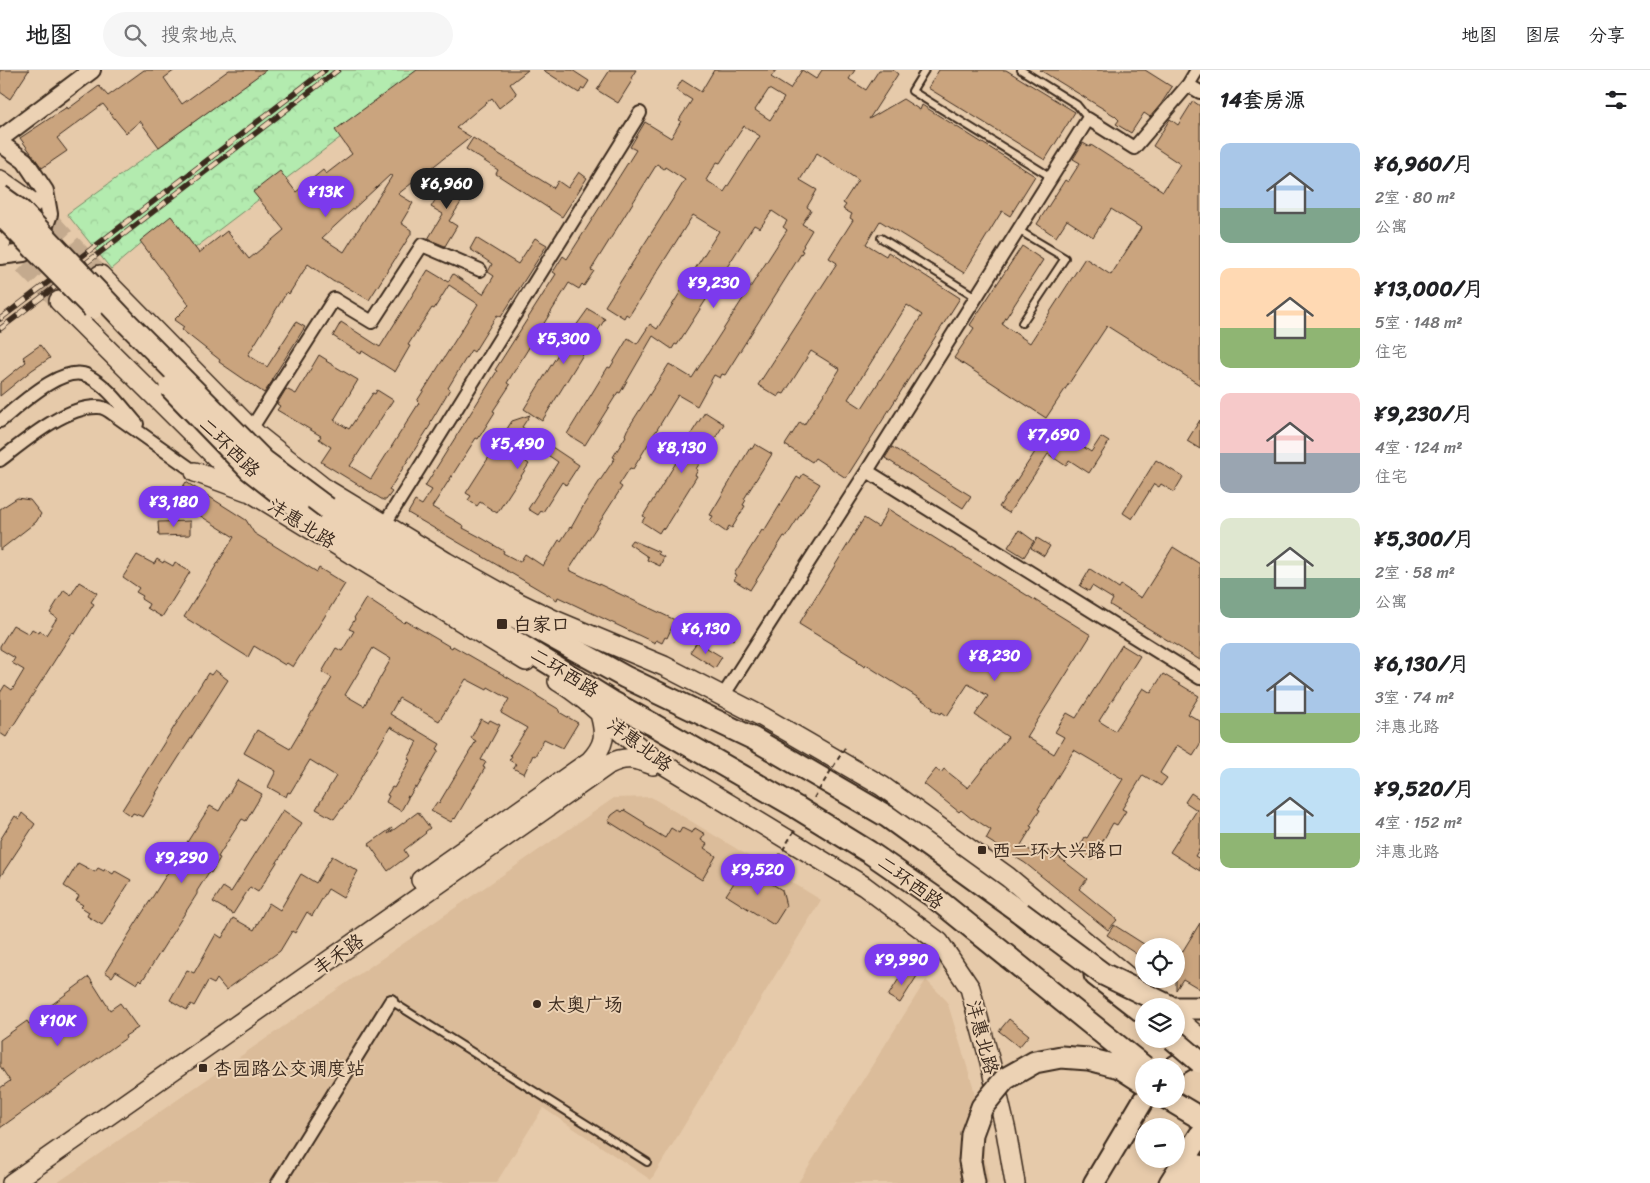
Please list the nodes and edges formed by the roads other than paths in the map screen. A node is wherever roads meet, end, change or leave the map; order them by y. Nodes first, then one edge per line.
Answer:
1 (92, 70) edge
2 (925, 70) edge
3 (1021, 70) edge
4 (1197, 70) edge
5 (1188, 85) junction
6 (1200, 92) edge
7 (640, 113) dead end
8 (1088, 119) junction
9 (0, 141) edge
10 (1052, 177) junction
11 (0, 180) edge
12 (0, 196) edge
13 (32, 203) tunnel mouth
14 (0, 214) edge
15 (1018, 230) junction
16 (881, 238) dead end
17 (0, 246) edge
18 (480, 270) dead end
19 (100, 275) tunnel mouth
20 (976, 297) junction
21 (60, 301) tunnel mouth
22 (1022, 323) dead end
23 (0, 421) edge
24 (251, 429) junction
25 (150, 439) junction
26 (207, 448) junction
27 (0, 460) edge
28 (867, 471) junction
29 (195, 472) junction
30 (252, 493) junction
31 (384, 525) junction
32 (446, 562) junction
33 (535, 628) junction
34 (1200, 678) edge
35 (578, 693) joint
36 (723, 696) junction
37 (606, 708) junction
38 (674, 771) junction
39 (1021, 913) junction
40 (1152, 998) edge
41 (1153, 998) edge
42 (390, 1000) joint
43 (1135, 1006) edge
44 (1185, 1008) edge
45 (1200, 1008) edge
46 (1185, 1026) edge
47 (1200, 1038) edge
48 (1184, 1048) edge
49 (1200, 1051) edge
50 (1135, 1059) edge
51 (1185, 1060) edge
52 (1200, 1062) edge
53 (1135, 1077) edge
54 (1185, 1101) edge
55 (1139, 1108) edge
56 (1183, 1108) edge
57 (1200, 1113) edge
58 (1200, 1118) edge
59 (1200, 1135) edge
60 (647, 1162) dead end
61 (1200, 1166) edge
62 (0, 1178) edge
63 (1176, 1180) edge
64 (12, 1183) edge
65 (278, 1183) edge
66 (974, 1183) edge
67 (1015, 1183) edge
68 (1094, 1183) edge

1 - 9 street
2 - 10 lane
3 - 8 lane
4 - 5 street
5 - 6 street
5 - 8 street
7 - 31 street
8 - 10 street
9 - 17 street
10 - 15 street
11 - 13 main road
12 - 33 highway, 二环西路, bridge
14 - 37 highway, 二环西路, bridge
15 - 20 street
15 - 22 lane
16 - 20 lane
18 - 24 street
19 - 24 main road
20 - 28 street
21 - 26 main road, 沣惠北路
23 - 25 street
24 - 31 main road
25 - 27 street
25 - 29 street
26 - 29 main road
26 - 30 main road, 沣惠北路
28 - 34 street
28 - 36 street
29 - 30 main road
30 - 35 main road, 沣惠北路
31 - 32 main road
32 - 33 highway
32 - 36 main road
33 - 39 highway, 二环西路
35 - 37 highway
36 - 41 main road
37 - 38 main road, 沣惠北路
37 - 50 highway, 二环西路, bridge
37 - 62 main road, 丰禾路
38 - 64 main road, 丰禾路
38 - 67 main road, 沣惠北路
39 - 40 highway, bridge
39 - 43 highway, 二环西路, bridge
42 - 60 lane
42 - 65 street
44 - 45 highway
46 - 47 main road
48 - 52 highway, bridge
49 - 51 main road
53 - 66 highway, bridge
54 - 57 highway
55 - 68 main road
56 - 58 highway
59 - 63 highway
61 - 63 highway

